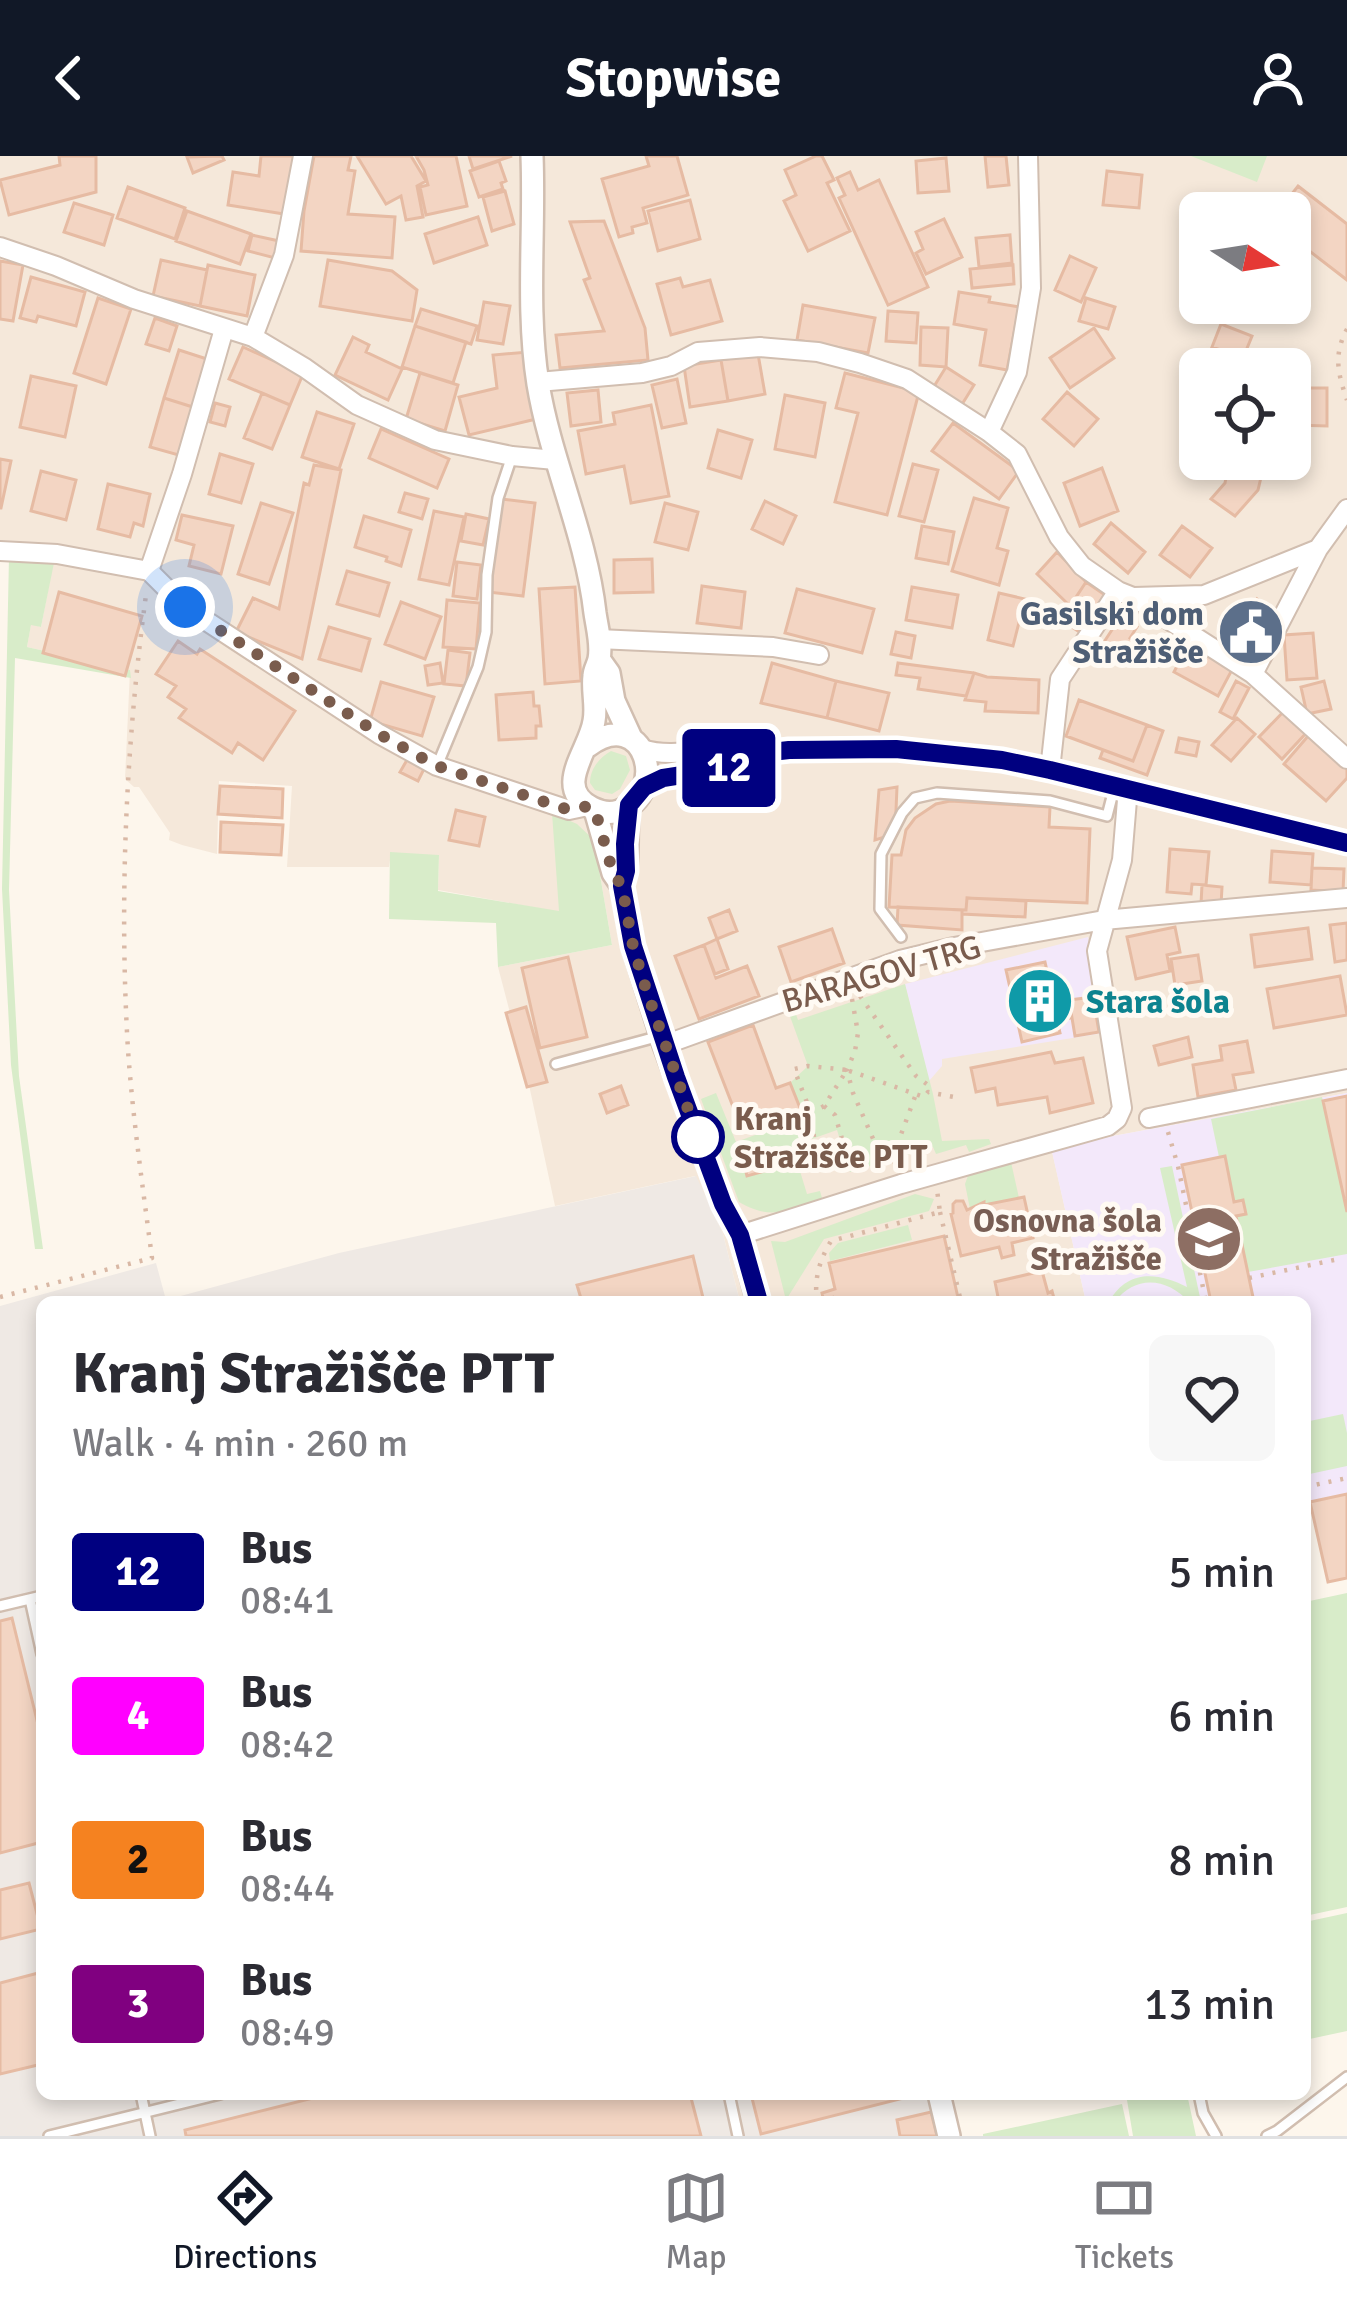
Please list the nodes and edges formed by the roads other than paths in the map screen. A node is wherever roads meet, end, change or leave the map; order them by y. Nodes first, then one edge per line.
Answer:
1 (303, 156) edge
2 (532, 156) edge
3 (1028, 156) edge
4 (0, 247) edge
5 (224, 329) junction
6 (253, 337) junction
7 (538, 382) junction
8 (989, 432) junction
9 (512, 456) junction
10 (555, 460) junction
11 (1343, 522) edge
12 (1318, 549) junction
13 (0, 551) edge
14 (149, 571) junction
15 (1126, 594) junction
16 (599, 649) junction
17 (819, 655) dead end
18 (1253, 674) junction
19 (636, 744) junction
20 (588, 746) junction
21 (763, 753) junction
22 (1347, 759) edge
23 (437, 766) junction
24 (1050, 770) junction
25 (1122, 786) junction
26 (644, 787) junction
27 (629, 805) junction
28 (592, 808) junction
29 (1347, 843) edge
30 (622, 886) junction
31 (1347, 898) edge
32 (1104, 920) junction
33 (901, 937) dead end
34 (662, 1041) junction
35 (556, 1064) dead end
36 (1347, 1079) edge
37 (1158, 1122) road end
38 (740, 1235) junction
39 (756, 1296) edge
40 (36, 1598) edge
41 (30, 1599) junction
42 (0, 1606) edge
43 (36, 1626) edge
44 (1347, 2077) edge
45 (142, 2100) edge
46 (196, 2100) edge
47 (730, 2100) edge
48 (940, 2100) edge
49 (1200, 2100) edge
50 (145, 2113) junction
51 (49, 2136) edge
52 (150, 2136) edge
53 (738, 2136) edge
54 (949, 2136) edge
55 (1216, 2136) edge
56 (1267, 2136) edge

1 - 6 street
2 - 7 street
3 - 8 street
4 - 5 street
5 - 6 street
5 - 14 street
6 - 9 street
7 - 8 street
7 - 10 street
8 - 15 street
9 - 10 street
9 - 23 lane
10 - 16 street
11 - 12 street
12 - 15 street
12 - 18 street
13 - 14 street
14 - 23 street
15 - 18 street
15 - 24 street
16 - 17 street
16 - 19 street
16 - 20 street
18 - 22 street
19 - 20 street
19 - 21 street
19 - 26 street
20 - 28 street
21 - 24 street
21 - 26 street
23 - 28 street
24 - 25 street
25 - 29 street
25 - 32 street
25 - 33 lane
26 - 27 street
27 - 28 street
27 - 30 street
28 - 30 street
30 - 34 street
31 - 32 street, BARAGOV TRG
32 - 34 street, BARAGOV TRG
32 - 38 street
34 - 35 lane
34 - 38 street
36 - 37 street
38 - 39 street
40 - 41 lane
41 - 42 lane
41 - 43 lane
44 - 56 lane
45 - 50 lane
46 - 50 lane
47 - 53 lane
48 - 54 street
49 - 55 lane
50 - 51 lane
50 - 52 lane

